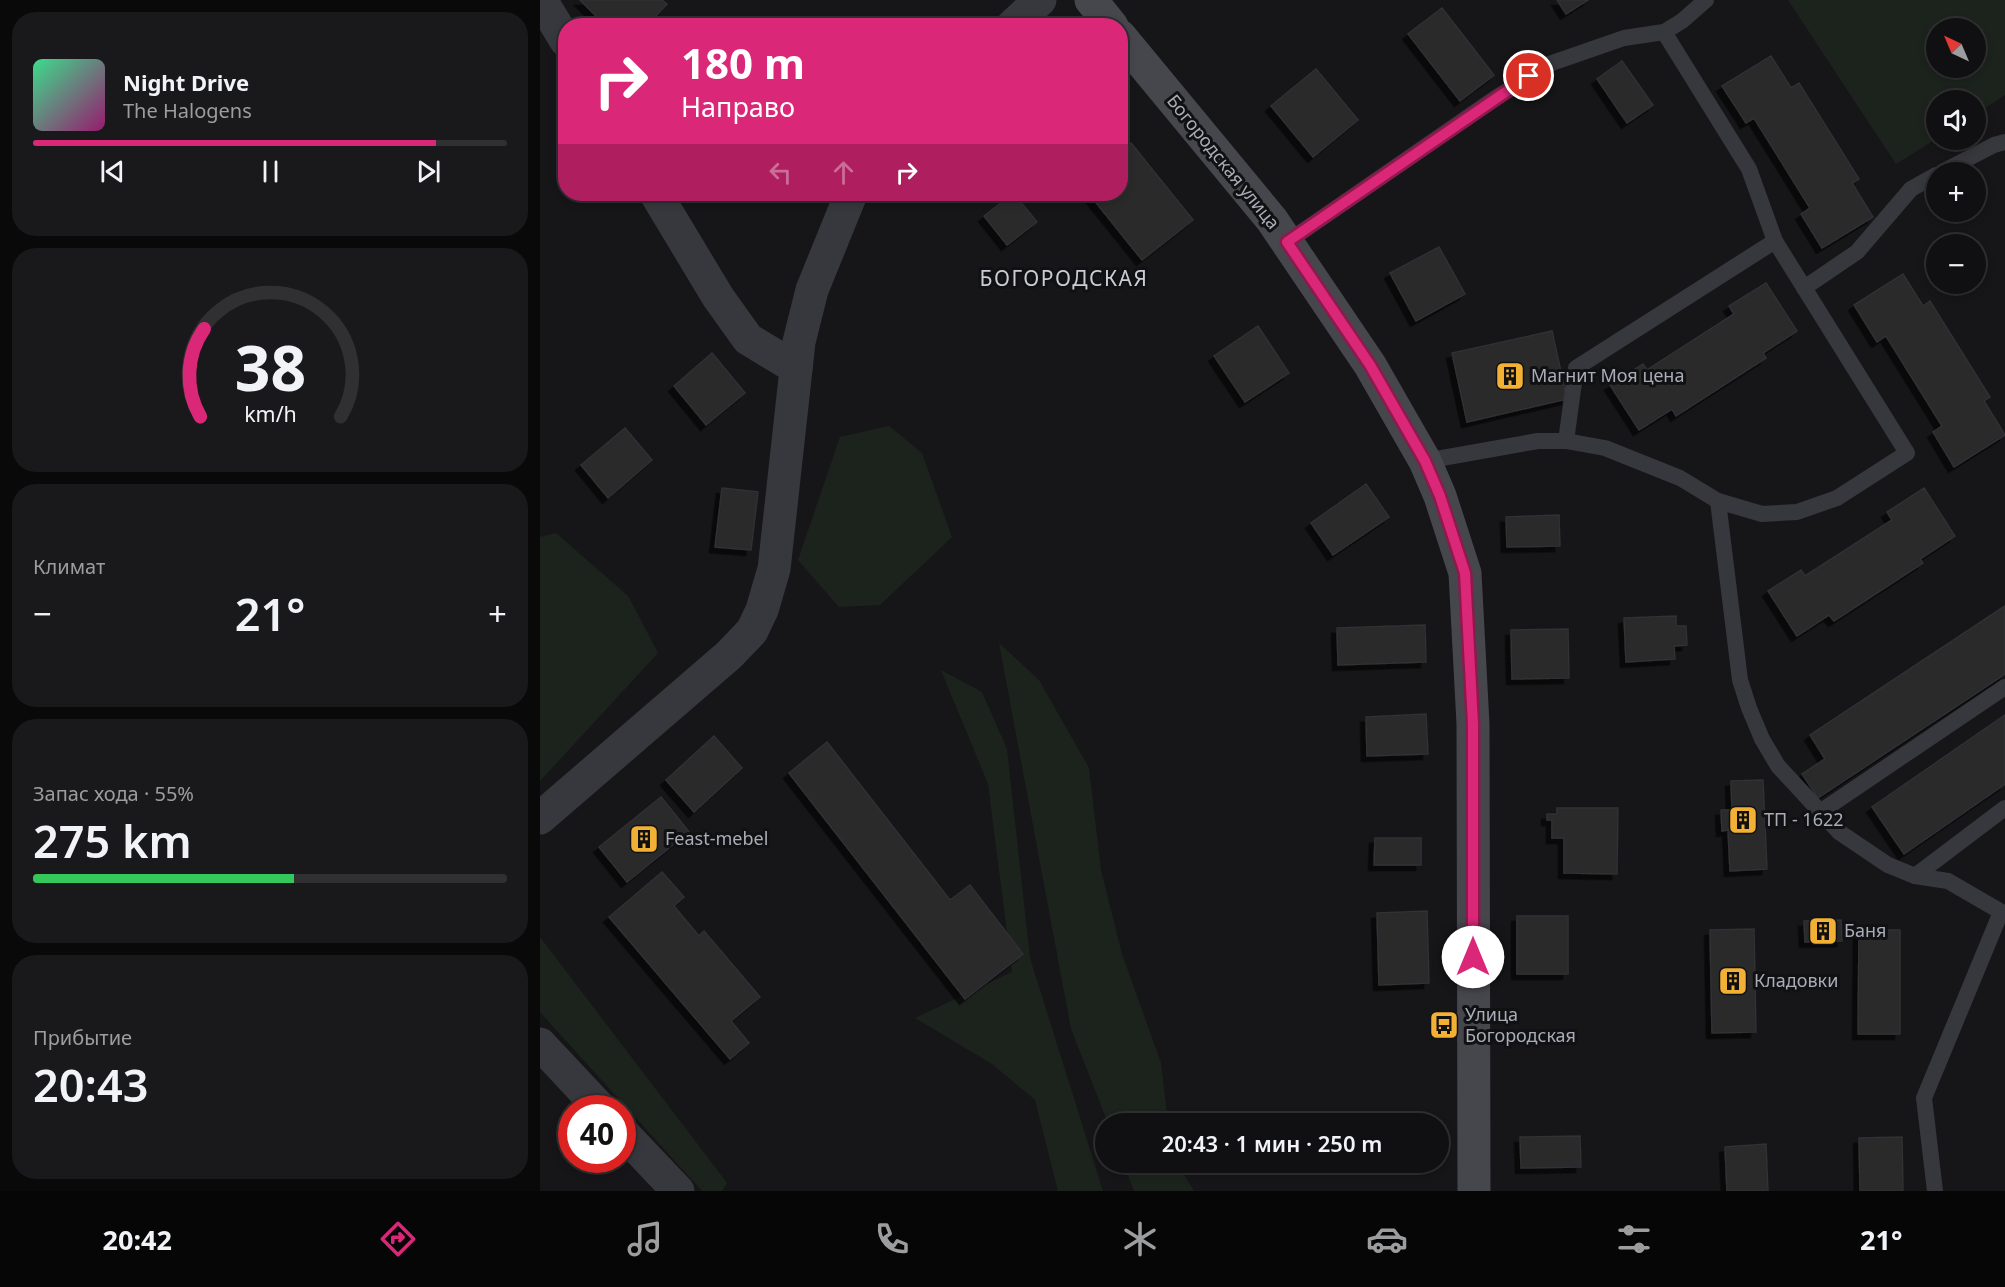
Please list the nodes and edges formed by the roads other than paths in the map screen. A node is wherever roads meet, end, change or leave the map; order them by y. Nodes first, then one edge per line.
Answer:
1 (541, 0) edge
2 (1040, 0) edge
3 (1091, 0) edge
4 (1706, 0) edge
5 (1021, 18) edge
6 (1106, 18) edge
7 (558, 28) edge
8 (1664, 32) junction
9 (1128, 46) edge
10 (2005, 142) edge
11 (1961, 162) edge
12 (1926, 181) edge
13 (660, 201) edge
14 (848, 201) edge
15 (1775, 241) junction
16 (1287, 242) junction
17 (1804, 288) junction
18 (796, 368) junction
19 (1566, 441) junction
20 (1425, 461) junction
21 (1718, 501) junction
22 (2005, 687) edge
23 (2005, 808) edge
24 (1820, 812) junction
25 (540, 818) edge
26 (1915, 876) junction
27 (2003, 913) edge
28 (540, 1044) edge
29 (588, 1095) edge
30 (636, 1147) edge
31 (678, 1191) edge
32 (1474, 1191) edge
33 (1935, 1191) edge

1 - 7 street
2 - 5 street
3 - 6 street
4 - 8 lane
8 - 15 lane
8 - 16 lane
9 - 16 street, Богородская улица
10 - 11 lane
12 - 17 lane
13 - 18 street
14 - 18 street
15 - 17 lane
15 - 19 lane
16 - 20 street, Богородская улица
17 - 21 lane
18 - 25 street
19 - 20 lane
19 - 21 lane
20 - 32 street, Богородская улица
21 - 24 lane
22 - 24 lane
23 - 26 lane
24 - 26 lane
26 - 27 lane
27 - 33 lane
28 - 29 street
30 - 31 street

